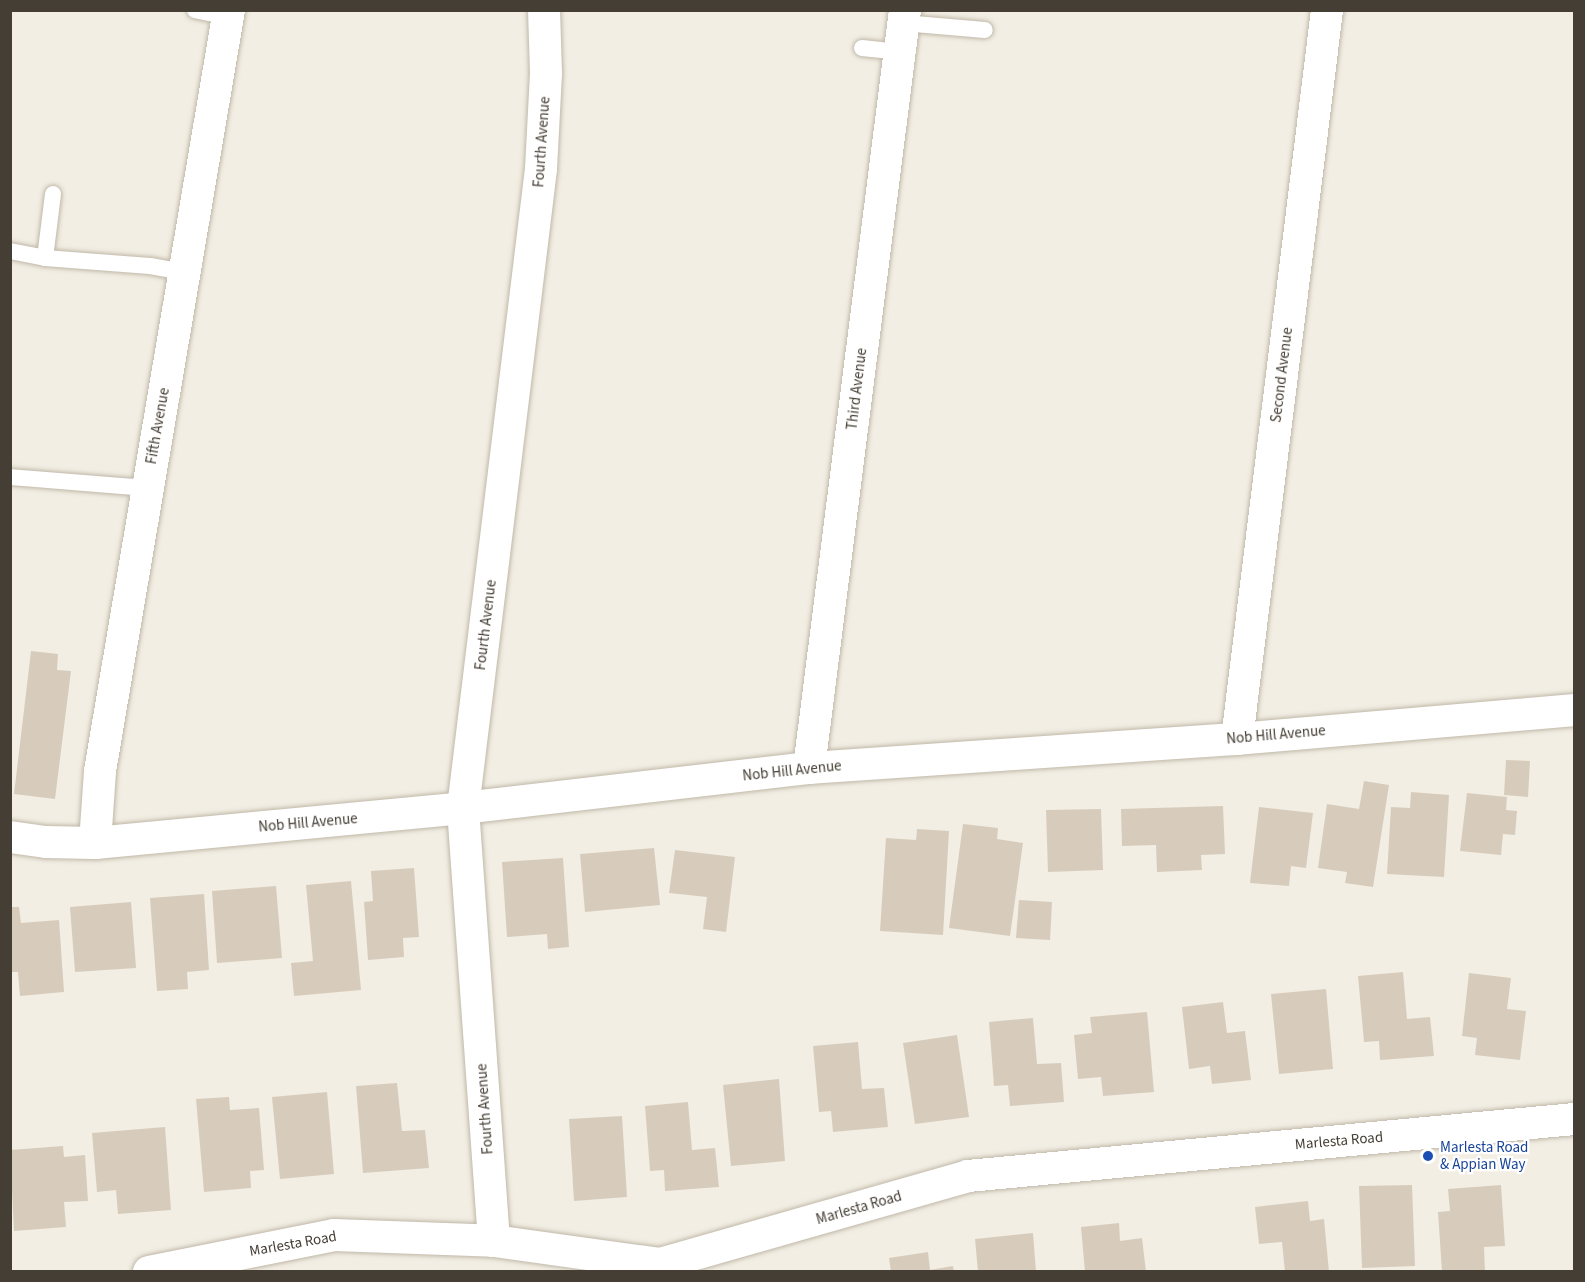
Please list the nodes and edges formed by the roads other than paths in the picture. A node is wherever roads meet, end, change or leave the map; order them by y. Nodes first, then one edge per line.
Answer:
1 (195, 10) edge
2 (544, 10) edge
3 (1327, 10) edge
4 (229, 14) edge
5 (903, 28) edge
6 (985, 30) dead end
7 (862, 48) dead end
8 (53, 194) dead end
9 (10, 251) edge
10 (45, 258) junction
11 (185, 272) junction
12 (10, 477) edge
13 (148, 488) junction
14 (1575, 710) edge
15 (1237, 739) junction
16 (809, 768) junction
17 (463, 808) junction
18 (10, 837) edge
19 (95, 843) junction
20 (1575, 1119) edge
21 (494, 1241) junction
22 (149, 1272) edge

1 - 4 lane
2 - 17 street, Fourth Avenue
3 - 15 street, Second Avenue
4 - 11 street, Fifth Avenue
5 - 6 lane
5 - 7 lane
5 - 16 street, Third Avenue
8 - 10 lane
9 - 10 lane
10 - 11 lane
11 - 13 street, Fifth Avenue
12 - 13 lane
13 - 19 street, Fifth Avenue
14 - 15 street, Nob Hill Avenue
15 - 16 street, Nob Hill Avenue
16 - 17 street, Nob Hill Avenue
17 - 19 street, Nob Hill Avenue
17 - 21 street, Fourth Avenue
18 - 19 street, Nob Hill Avenue
20 - 21 street, Marlesta Road
21 - 22 street, Marlesta Road

